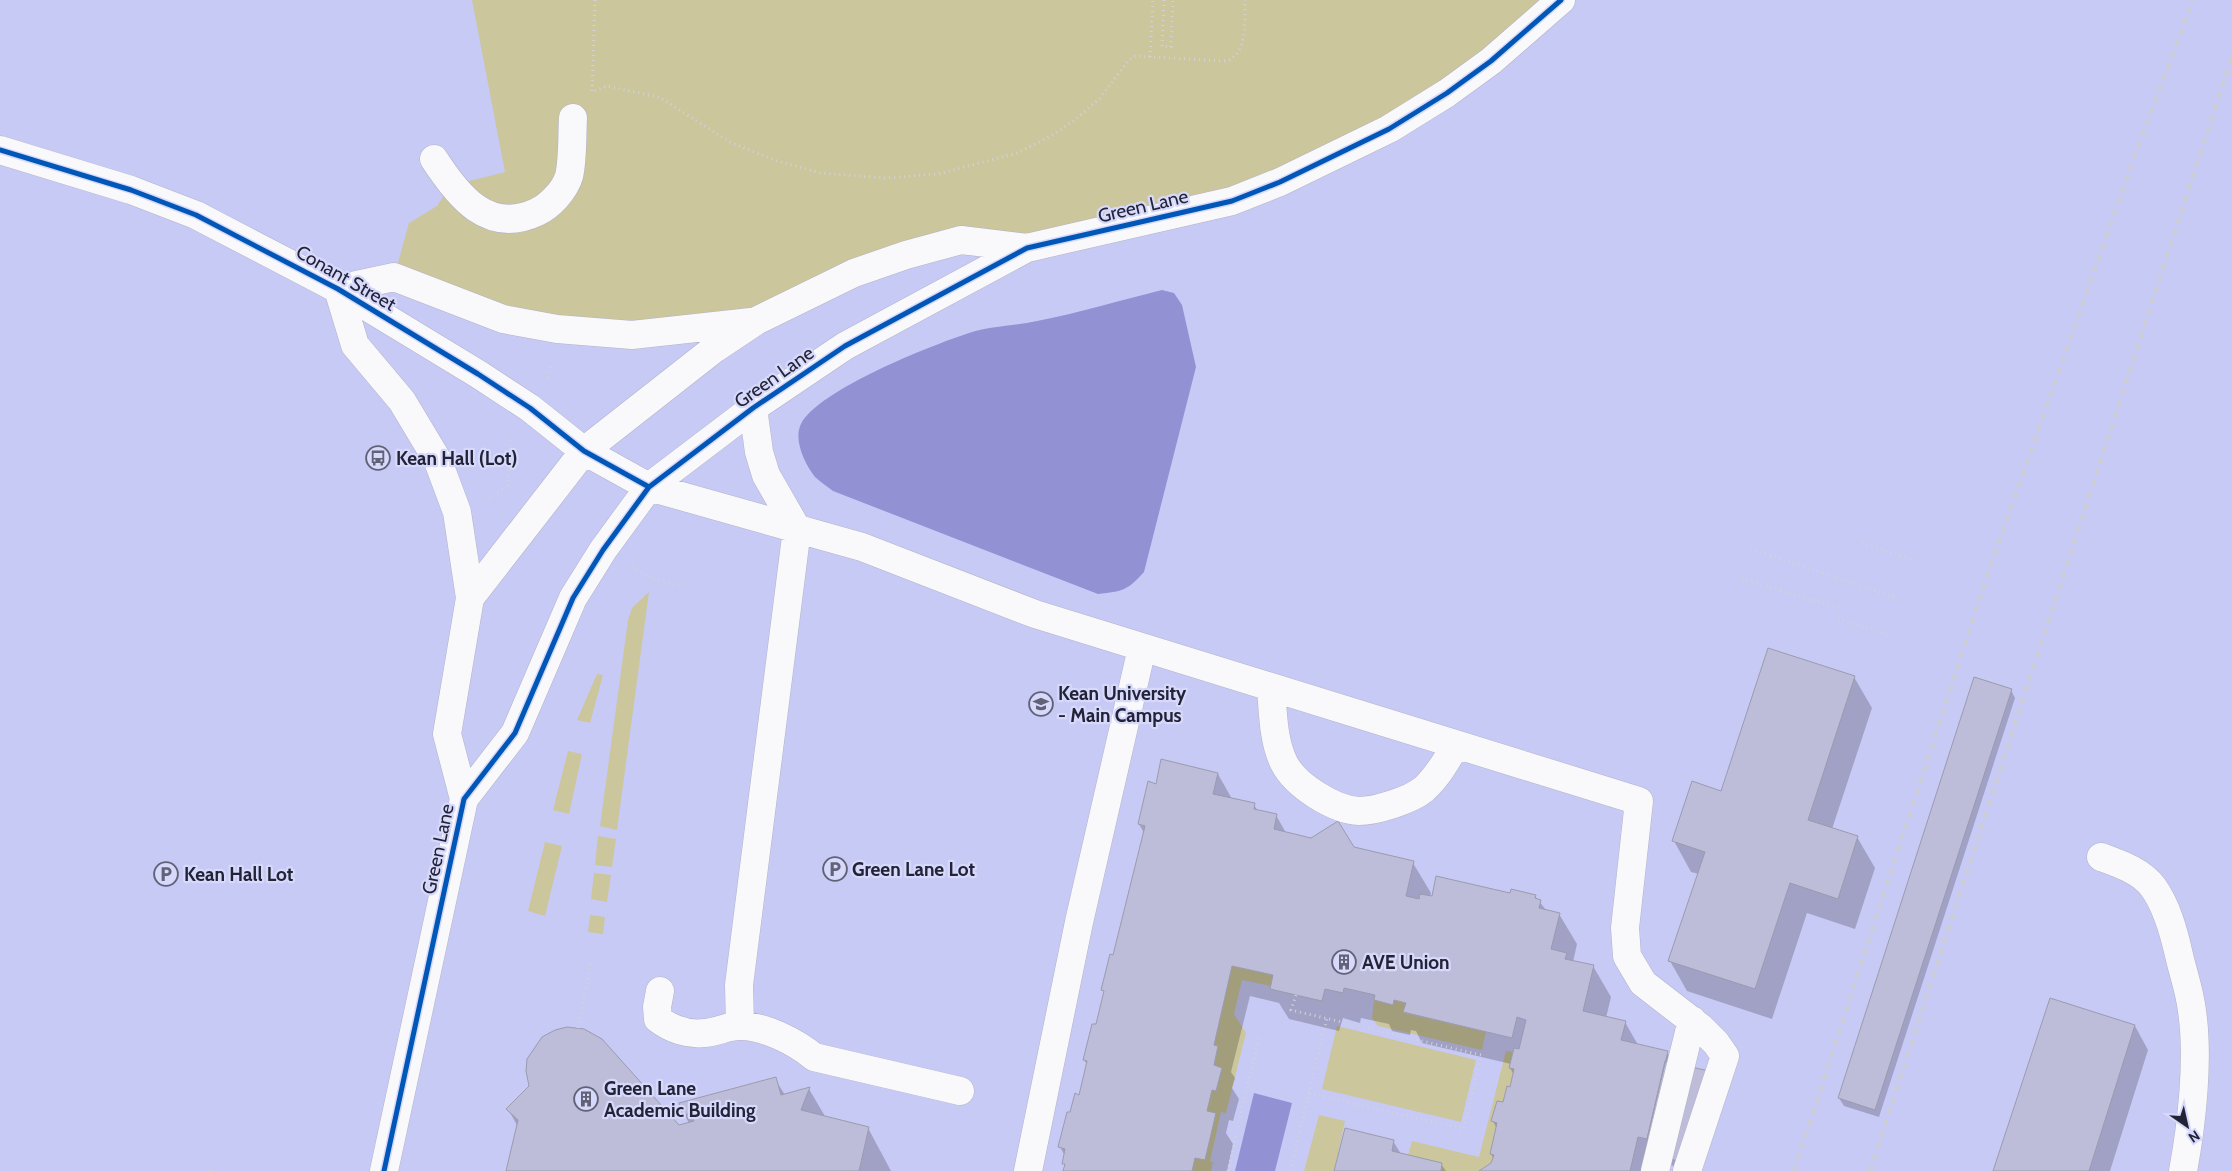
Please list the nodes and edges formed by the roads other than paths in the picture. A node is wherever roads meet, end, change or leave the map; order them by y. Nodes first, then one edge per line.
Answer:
1 (1561, 0) edge
2 (573, 118) dead end
3 (0, 150) edge
4 (434, 159) dead end
5 (1027, 248) junction
6 (338, 289) junction
7 (756, 321) junction
8 (754, 408) junction
9 (584, 451) junction
10 (649, 487) junction
11 (797, 529) junction
12 (470, 598) junction
13 (1142, 648) junction
14 (1271, 688) junction
15 (1454, 746) junction
16 (464, 799) junction
17 (2101, 857) dead end
18 (660, 991) dead end
19 (1692, 1020) junction
20 (740, 1026) junction
21 (960, 1091) dead end
22 (384, 1171) edge
23 (1028, 1171) edge
24 (1655, 1171) edge
25 (1688, 1171) edge
26 (2183, 1171) edge

1 - 5 street, Green Lane
2 - 4 street
3 - 6 street, Conant Street
5 - 7 street, Green Lane
5 - 8 street, Green Lane
6 - 7 street, Conant Street
6 - 9 street, Conant Street
6 - 12 street, Conant Street
7 - 9 street, Green Lane
8 - 10 street, Green Lane
8 - 11 street
9 - 10 street, Conant Street
9 - 12 street, Green Lane
10 - 11 street, Conant Street
10 - 16 street, Green Lane
11 - 13 street, Conant Street
11 - 20 street
12 - 16 street, Green Lane
13 - 14 street, Conant Street
13 - 23 street
14 - 15 street, Conant Street
14 - 15 street
15 - 19 street, Conant Street
16 - 22 street, Green Lane
17 - 26 street
18 - 20 street
19 - 24 street
19 - 25 street
20 - 21 street

